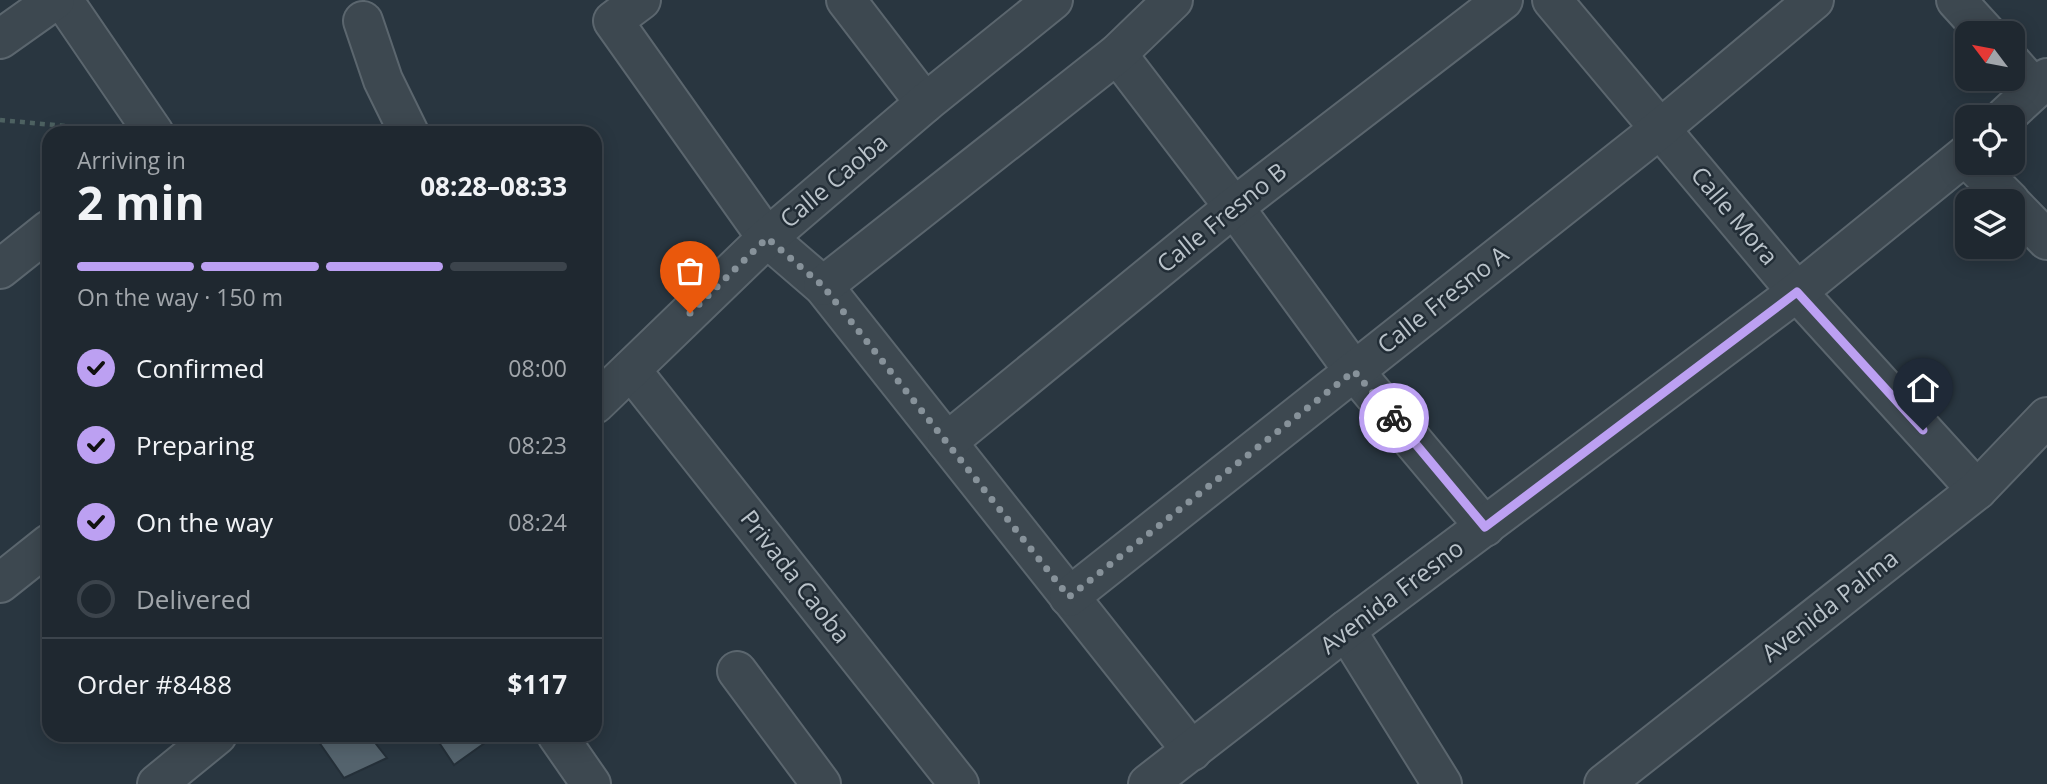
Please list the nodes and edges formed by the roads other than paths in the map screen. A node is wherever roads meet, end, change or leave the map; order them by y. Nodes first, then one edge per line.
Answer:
1 (55, 0) edge
2 (63, 0) edge
3 (641, 0) edge
4 (846, 0) edge
5 (1053, 0) edge
6 (1503, 0) edge
7 (1552, 0) edge
8 (1814, 0) edge
9 (1956, 0) edge
10 (1151, 7) edge
11 (363, 21) dead end
12 (1975, 21) edge
13 (0, 39) edge
14 (1116, 54) junction
15 (2031, 77) edge
16 (925, 103) junction
17 (2013, 105) edge
18 (149, 126) edge
19 (406, 126) edge
20 (1661, 128) junction
21 (1955, 167) edge
22 (1985, 175) edge
23 (1998, 189) edge
24 (1234, 207) junction
25 (2025, 217) edge
26 (42, 236) edge
27 (767, 238) junction
28 (2047, 240) edge
29 (0, 269) edge
30 (823, 286) junction
31 (1797, 292) junction
32 (631, 370) junction
33 (1354, 371) junction
34 (602, 397) edge
35 (2047, 417) edge
36 (947, 442) junction
37 (1978, 490) junction
38 (1485, 527) junction
39 (42, 550) edge
40 (0, 583) edge
41 (1069, 597) junction
42 (1346, 630) junction
43 (737, 671) dead end
44 (208, 742) edge
45 (563, 742) edge
46 (1192, 751) junction
47 (157, 784) edge
48 (592, 784) edge
49 (821, 784) edge
50 (959, 784) edge
51 (1149, 784) edge
52 (1442, 784) edge
53 (1604, 784) edge

1 - 13 street
2 - 18 street
3 - 27 street
4 - 16 street
5 - 16 street, Calle Caoba
6 - 24 street, Calle Fresno B
7 - 20 street, Calle Mora
8 - 20 street, Calle Fresno A
9 - 12 street
10 - 14 street
11 - 19 street
14 - 24 street
14 - 30 street
15 - 17 street
16 - 27 street, Calle Caoba
20 - 31 street, Calle Mora
20 - 33 street, Calle Fresno A
21 - 31 street, Avenida Fresno
22 - 23 street
24 - 33 street
24 - 36 street, Calle Fresno B
25 - 28 street
26 - 29 street
27 - 30 street
27 - 32 street, Calle Caoba
30 - 36 street
31 - 37 street, Calle Mora
31 - 38 street, Avenida Fresno
32 - 34 street, Calle Caoba
32 - 50 street, Privada Caoba
33 - 38 street
33 - 41 street, Calle Fresno A
35 - 37 street, Avenida Palma
36 - 41 street
37 - 53 street, Avenida Palma
38 - 42 street, Avenida Fresno
39 - 40 street
41 - 46 street
42 - 46 street, Avenida Fresno
42 - 52 street
43 - 49 street
44 - 47 street
45 - 48 street
46 - 51 street, Avenida Fresno

